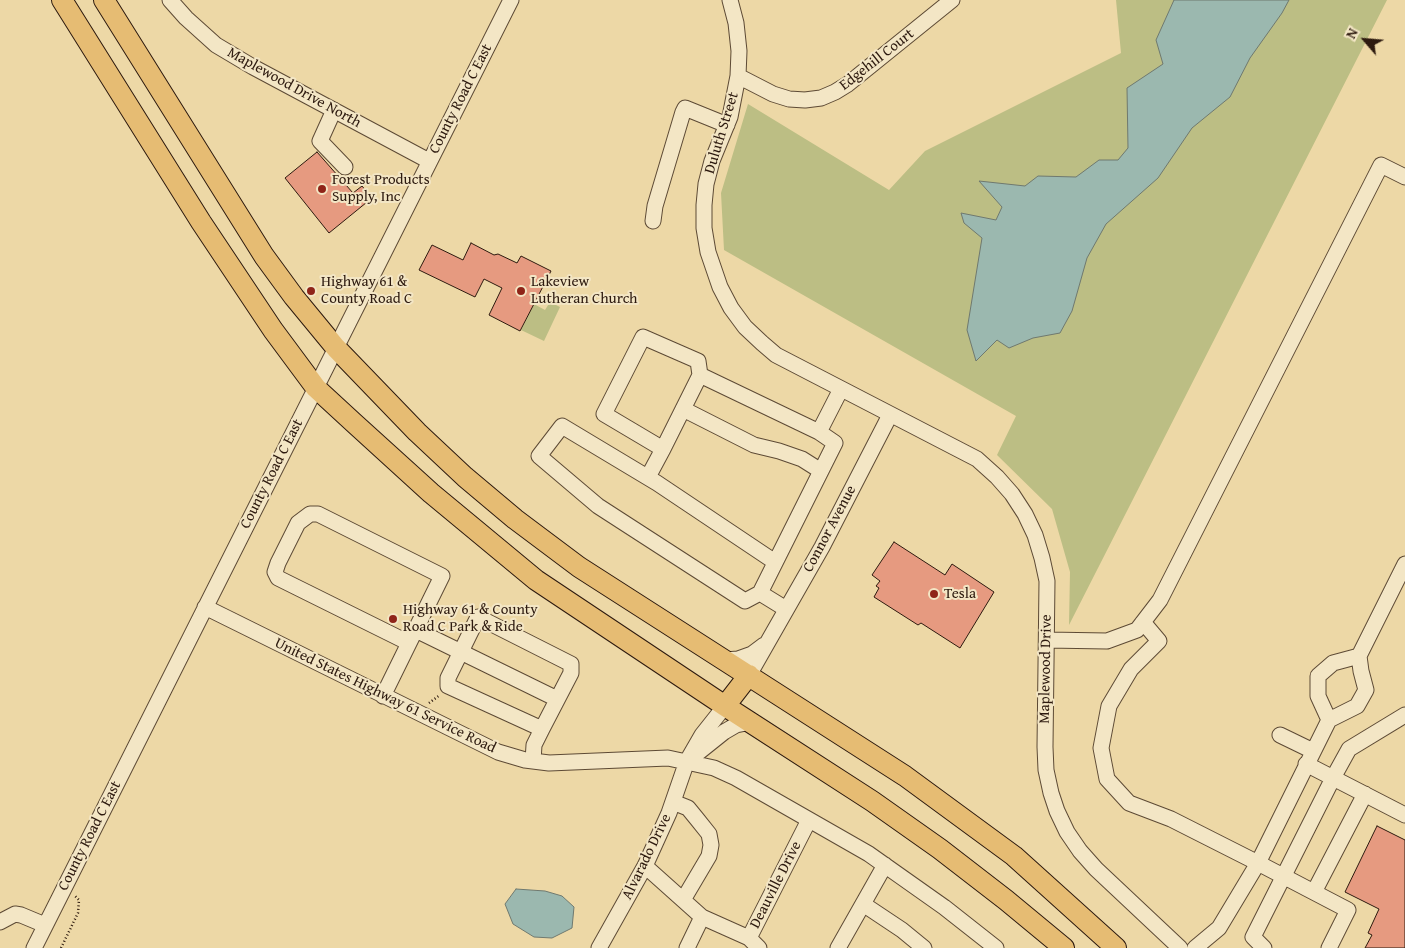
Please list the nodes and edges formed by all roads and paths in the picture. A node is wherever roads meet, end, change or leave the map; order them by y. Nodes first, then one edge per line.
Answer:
1 (62, 0) edge
2 (104, 0) edge
3 (170, 0) edge
4 (511, 0) edge
5 (730, 0) edge
6 (952, 0) edge
7 (738, 76) junction
8 (334, 110) junction
9 (727, 125) junction
10 (429, 161) junction
11 (345, 167) dead end
12 (1405, 177) edge
13 (653, 221) dead end
14 (336, 348) junction
15 (700, 376) junction
16 (316, 388) junction
17 (841, 389) junction
18 (682, 409) junction
19 (890, 415) junction
20 (818, 432) junction
21 (663, 448) junction
22 (821, 471) junction
23 (648, 478) junction
24 (775, 562) junction
25 (1405, 564) edge
26 (760, 592) junction
27 (205, 608) junction
28 (786, 609) junction
29 (1143, 622) junction
30 (412, 636) junction
31 (1047, 640) junction
32 (768, 643) junction
33 (461, 651) junction
34 (1359, 656) junction
35 (725, 660) junction
36 (748, 675) junction
37 (383, 696) junction
38 (557, 700) junction
39 (725, 706) junction
40 (1405, 715) edge
41 (1329, 720) junction
42 (750, 722) junction
43 (542, 729) junction
44 (1280, 735) dead end
45 (1310, 758) junction
46 (533, 761) junction
47 (687, 761) junction
48 (1333, 778) junction
49 (1365, 794) junction
50 (673, 802) junction
51 (1405, 815) edge
52 (809, 820) junction
53 (1258, 863) junction
54 (885, 865) junction
55 (645, 866) junction
56 (1284, 877) junction
57 (65, 887) junction
58 (1314, 892) junction
59 (682, 900) junction
60 (863, 904) junction
61 (702, 917) junction
62 (0, 922) edge
63 (45, 926) junction
64 (754, 943) edge
65 (34, 948) edge
66 (61, 948) edge
67 (599, 948) edge
68 (687, 948) edge
69 (838, 948) edge
70 (924, 948) edge
71 (995, 948) edge
72 (1064, 948) edge
73 (1116, 948) edge
74 (1180, 948) edge
75 (1196, 948) edge
76 (1264, 948) edge
77 (1329, 948) edge

1 - 16 main road
2 - 14 main road
3 - 8 street, Maplewood Drive North
4 - 10 street, County Road C East
5 - 7 street, Duluth Street
6 - 7 street, Edgehill Court
7 - 9 street, Duluth Street
8 - 10 street, Maplewood Drive North
8 - 11 street
9 - 13 street
9 - 17 street, Duluth Street
10 - 14 street, County Road C East
12 - 29 street
14 - 16 street, County Road C East
14 - 35 main road
15 - 18 street
15 - 20 street
15 - 21 street
16 - 27 street, County Road C East
16 - 39 main road
17 - 19 street, Duluth Street
17 - 20 street
18 - 21 street
18 - 22 street
19 - 28 street, Connor Avenue
19 - 31 street, Maplewood Drive
20 - 22 street
21 - 23 street
22 - 24 street
23 - 24 street
23 - 26 street
24 - 26 street
25 - 34 street
26 - 28 street
27 - 37 street, United States Highway 61 Service Road
27 - 57 street, County Road C East
28 - 32 street, Connor Avenue
29 - 31 street
29 - 53 street
30 - 30 street
30 - 33 street
30 - 37 street
31 - 74 street, Maplewood Drive
32 - 35 street
32 - 36 street, Connor Avenue
33 - 38 street
33 - 38 street
33 - 43 street
34 - 41 street
34 - 41 street
35 - 36 main road
36 - 39 main road, Connor Avenue
36 - 73 main road
37 - 46 street, United States Highway 61 Service Road
38 - 43 street
39 - 42 main road
39 - 47 street, Alvarado Drive
40 - 48 street
41 - 45 street
42 - 47 street
42 - 72 main road
43 - 46 street
44 - 45 street
45 - 48 street
45 - 53 street
46 - 47 street, United States Highway 61 Service Road
47 - 50 street, Alvarado Drive
47 - 52 street, United States Highway 61 Service Road
48 - 49 street
48 - 56 street
49 - 51 street
49 - 58 street
50 - 55 street, Alvarado Drive
50 - 59 street
52 - 54 street, United States Highway 61 Service Road
52 - 64 street, Deauville Drive
53 - 56 street
53 - 75 street
54 - 60 street
54 - 71 street, United States Highway 61 Service Road
55 - 59 street
55 - 67 street, Alvarado Drive
56 - 58 street
56 - 76 street
57 - 63 street, County Road C East
57 - 66 path
58 - 77 street
59 - 61 street
60 - 69 street
60 - 70 street
61 - 64 street
61 - 68 street
62 - 63 street
63 - 65 street, County Road C East

